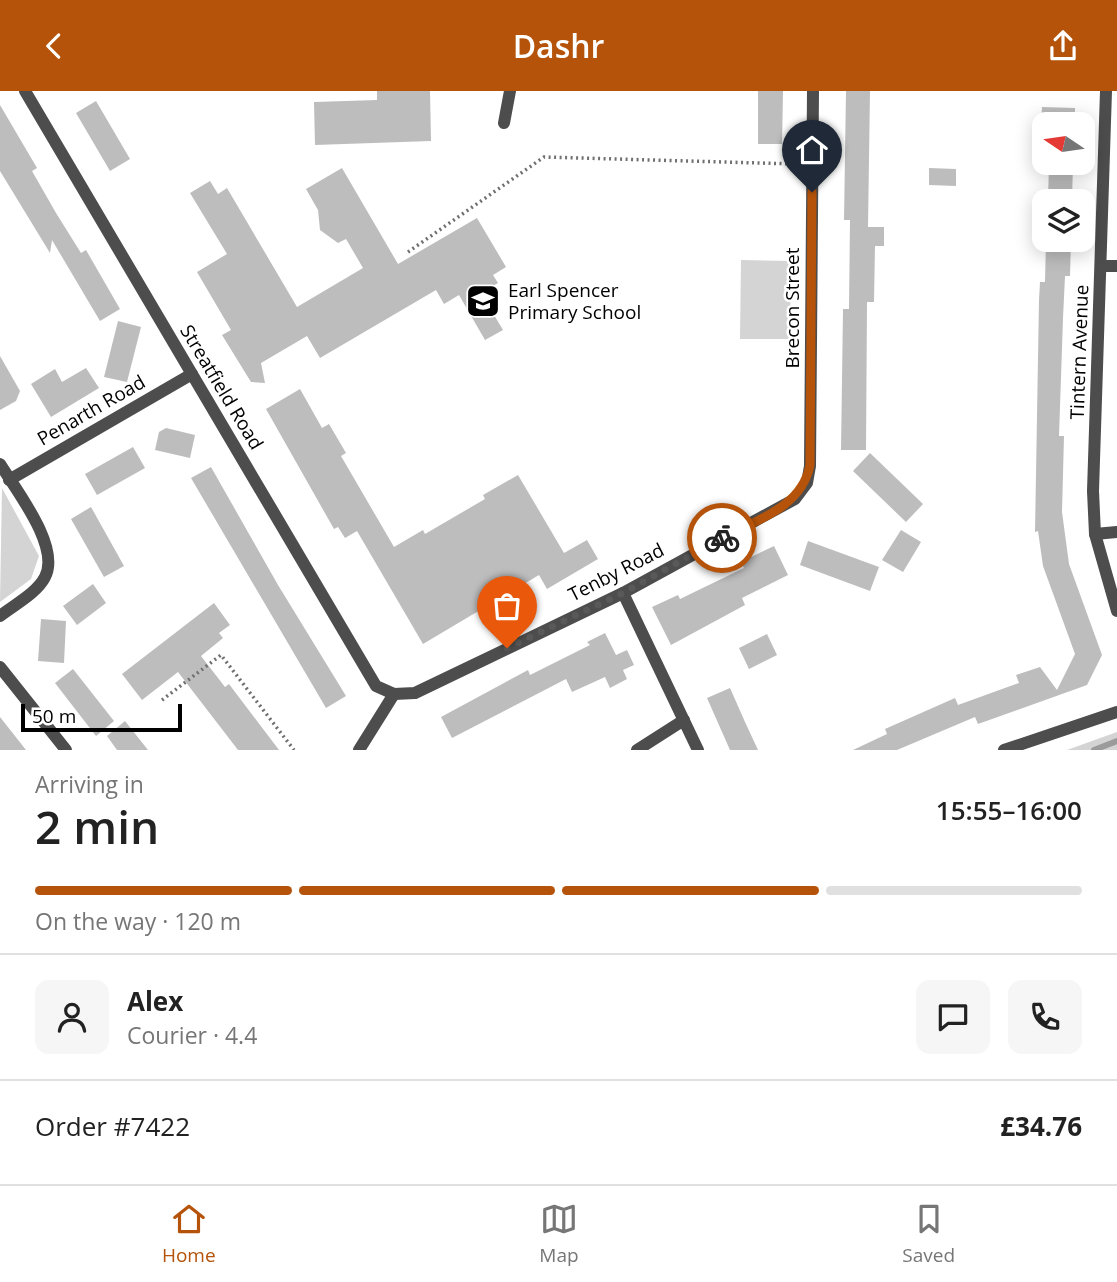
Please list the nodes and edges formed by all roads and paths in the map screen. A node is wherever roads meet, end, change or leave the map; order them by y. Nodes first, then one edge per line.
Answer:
1 (25, 91) edge
2 (510, 91) edge
3 (813, 91) edge
4 (1106, 91) edge
5 (504, 123) dead end
6 (812, 165) junction
7 (408, 253) dead end
8 (1117, 265) edge
9 (1102, 266) junction
10 (192, 374) junction
11 (0, 464) edge
12 (9, 480) junction
13 (807, 483) joint
14 (1117, 532) edge
15 (1095, 534) junction
16 (623, 593) junction
17 (1117, 611) edge
18 (0, 616) edge
19 (0, 667) edge
20 (394, 694) junction
21 (162, 700) dead end
22 (1117, 712) edge
23 (684, 720) junction
24 (66, 750) edge
25 (294, 750) edge
26 (359, 750) edge
27 (637, 750) edge
28 (698, 750) edge
29 (1004, 750) edge

1 - 10 street, Streatfield Road
2 - 5 street
3 - 6 street, Brecon Street
4 - 9 street, Tintern Avenue
6 - 7 path
6 - 13 street, Brecon Street
8 - 9 street
9 - 15 street, Tintern Avenue
10 - 12 street, Penarth Road
10 - 20 street, Streatfield Road
11 - 12 street
12 - 18 street
13 - 16 street, Tenby Road
14 - 15 street
15 - 17 street, Tintern Avenue
16 - 20 street, Tenby Road
16 - 23 street
19 - 24 street
20 - 26 street
21 - 25 path
22 - 29 street
23 - 27 street
23 - 28 street

